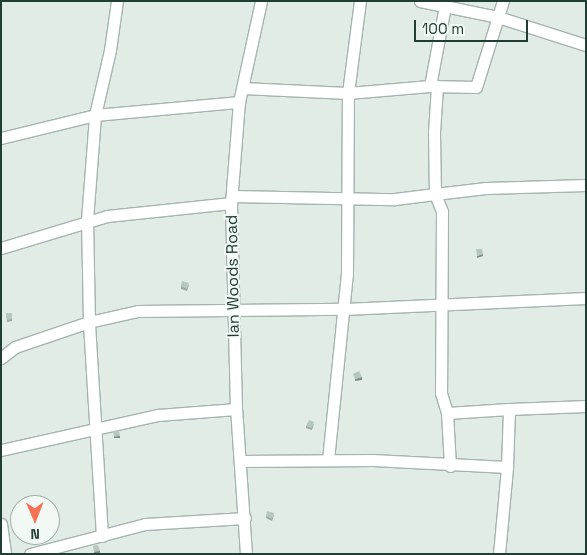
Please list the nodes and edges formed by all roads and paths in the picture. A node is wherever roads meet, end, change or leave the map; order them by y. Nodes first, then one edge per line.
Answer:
1 (117, 1) edge
2 (261, 1) edge
3 (360, 1) edge
4 (420, 1) edge
5 (502, 1) edge
6 (445, 6) junction
7 (498, 17) junction
8 (586, 45) edge
9 (434, 86) junction
10 (242, 88) junction
11 (348, 93) junction
12 (239, 102) junction
13 (95, 115) junction
14 (1, 138) edge
15 (586, 185) edge
16 (436, 194) junction
17 (347, 199) junction
18 (232, 200) junction
19 (87, 220) junction
20 (1, 248) edge
21 (586, 298) edge
22 (440, 304) junction
23 (344, 309) junction
24 (234, 310) junction
25 (88, 322) junction
26 (1, 358) edge
27 (586, 406) edge
28 (236, 408) junction
29 (509, 410) junction
30 (446, 414) junction
31 (94, 428) junction
32 (1, 450) edge
33 (328, 460) junction
34 (240, 461) junction
35 (450, 466) junction
36 (507, 467) junction
37 (244, 518) junction
38 (1, 524) edge
39 (102, 536) junction
40 (5, 554) edge
41 (30, 554) edge
42 (246, 554) edge
43 (500, 554) edge

1 - 13 street
2 - 10 street, Ian Woods Road
3 - 11 street
4 - 6 street
5 - 7 street
6 - 7 street
6 - 9 street
7 - 8 street
7 - 9 street
9 - 11 street
9 - 16 street
10 - 11 street
10 - 12 street, Ian Woods Road
11 - 17 street
12 - 13 street
12 - 18 street, Ian Woods Road
13 - 14 street
13 - 19 street
15 - 16 street
16 - 17 street
16 - 22 street
17 - 18 street
17 - 23 street
18 - 19 street
18 - 24 street, Ian Woods Road
19 - 20 street
19 - 25 street
21 - 22 street
22 - 23 street
22 - 30 street
23 - 24 street
23 - 33 street
24 - 25 street
24 - 28 street, Ian Woods Road
25 - 26 street
25 - 31 street
27 - 29 street
28 - 31 street
28 - 34 street, Ian Woods Road
29 - 30 street
29 - 36 street
30 - 35 street
31 - 32 street
31 - 39 street
33 - 34 street
33 - 35 street
34 - 37 street, Ian Woods Road
35 - 36 street
36 - 43 street
37 - 39 street
37 - 42 street, Ian Woods Road
38 - 40 street
39 - 41 street

